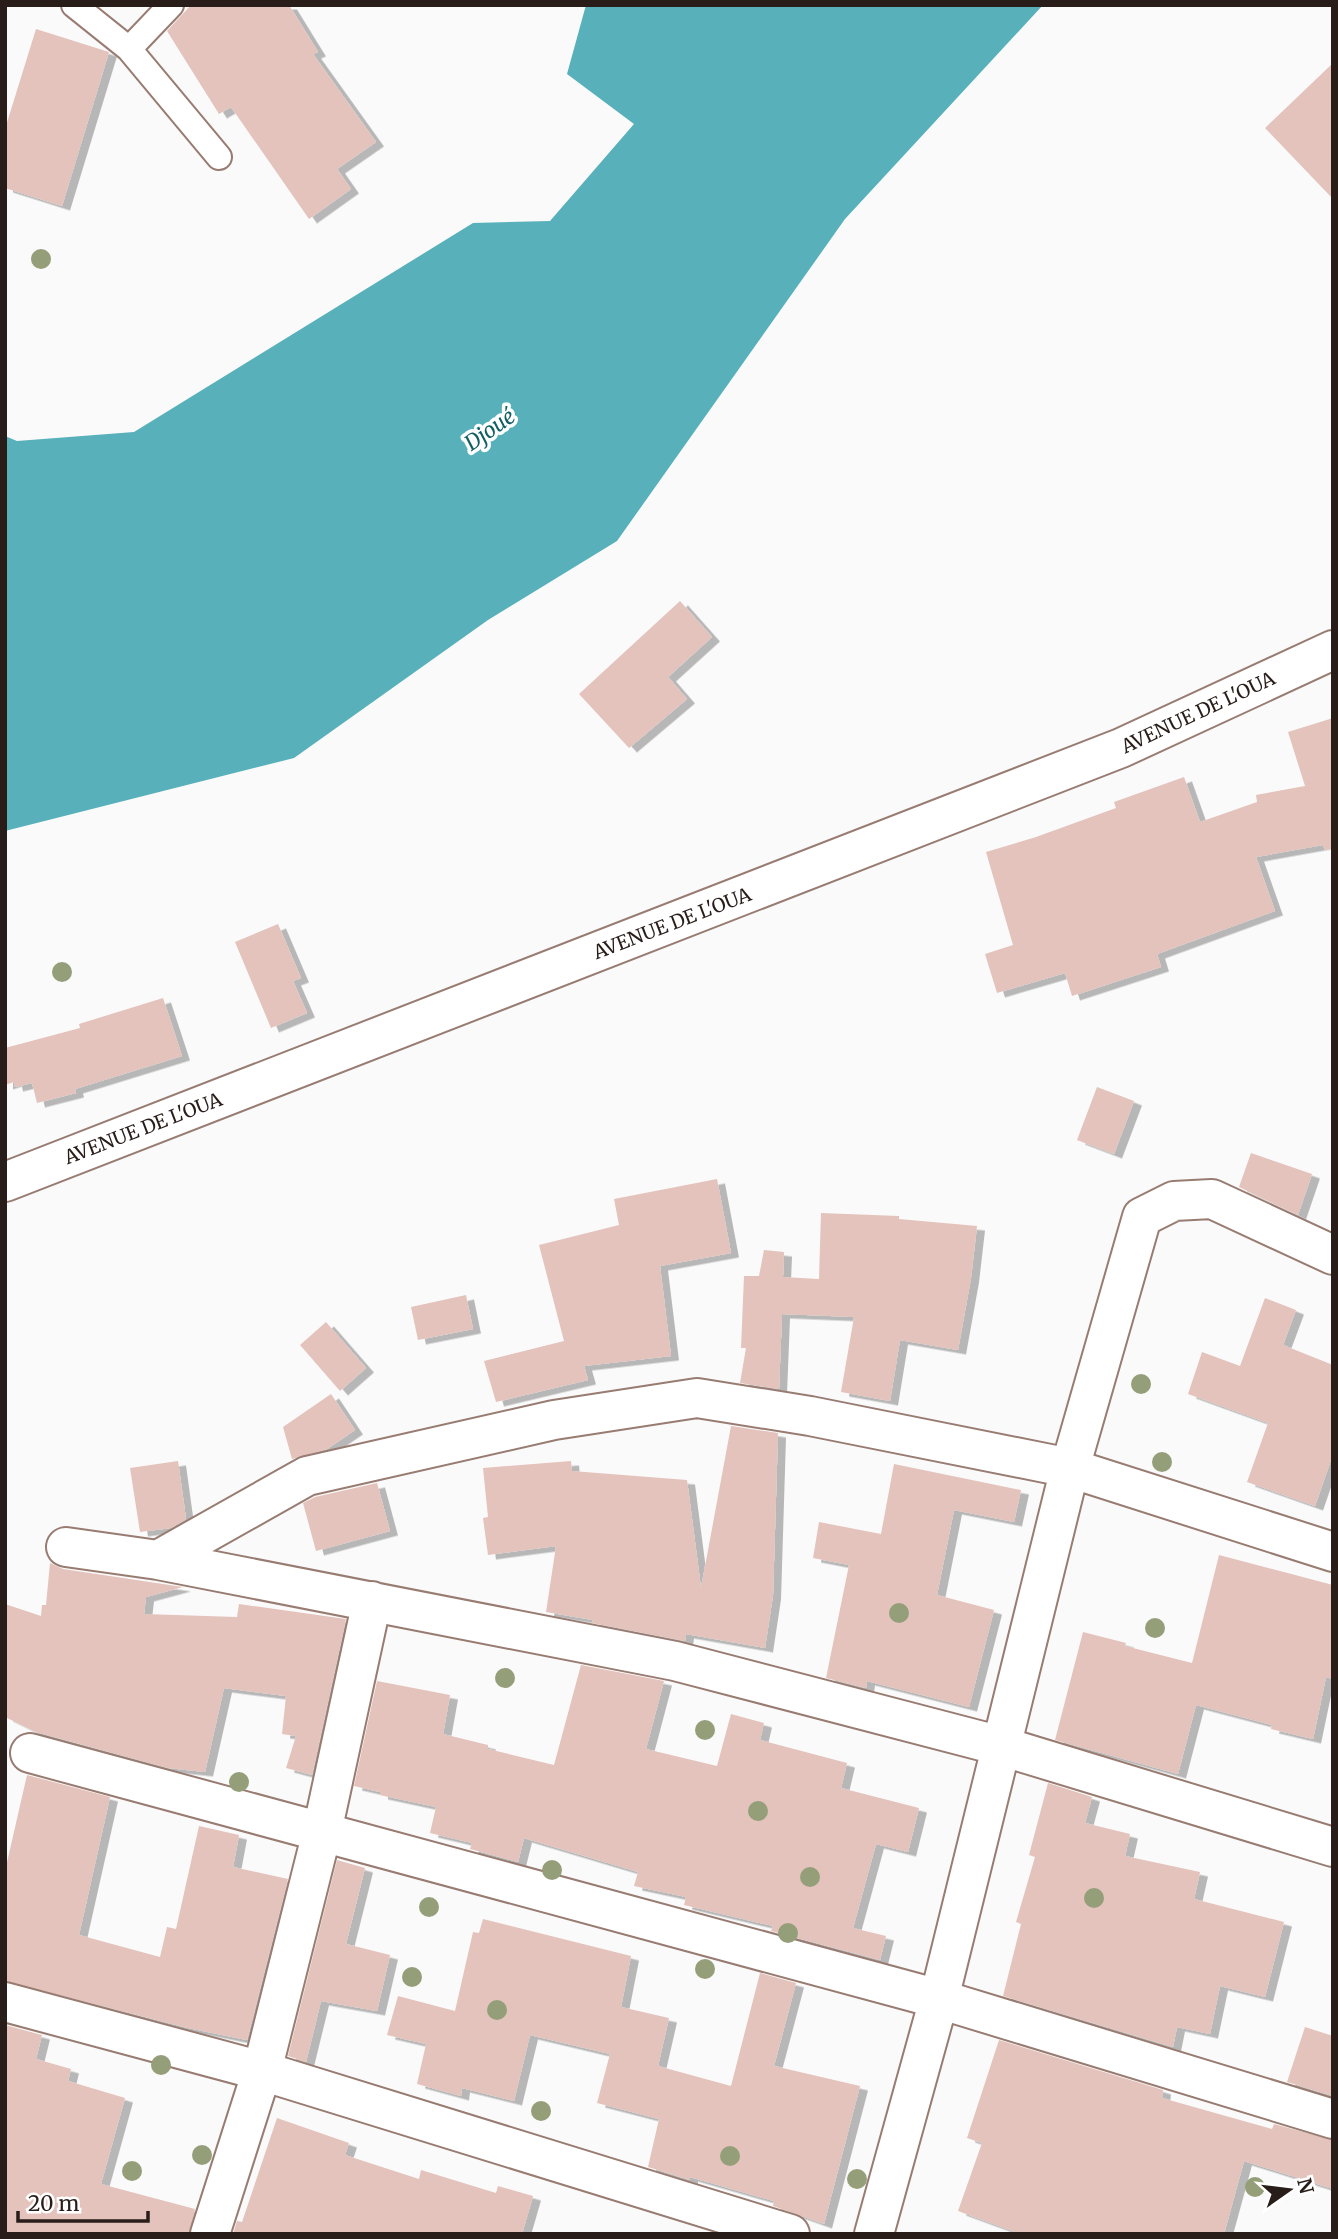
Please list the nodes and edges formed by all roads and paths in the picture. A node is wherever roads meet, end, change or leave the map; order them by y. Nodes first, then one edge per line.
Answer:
1 (74, 5) edge
2 (171, 5) edge
3 (129, 49) junction
4 (219, 157) dead end
5 (1333, 650) edge
6 (5, 1182) edge
7 (1333, 1255) edge
8 (1070, 1468) junction
9 (66, 1547) dead end
10 (1333, 1552) edge
11 (158, 1560) junction
12 (372, 1601) junction
13 (1001, 1746) junction
14 (30, 1753) dead end
15 (322, 1832) junction
16 (1333, 1847) edge
17 (939, 1999) junction
18 (5, 2002) edge
19 (262, 2071) junction
20 (1333, 2119) edge
21 (210, 2234) edge
22 (790, 2234) edge
23 (874, 2234) edge

1 - 3 lane
2 - 3 lane
3 - 4 lane
5 - 6 street, AVENUE DE L'OUA
7 - 8 street
8 - 10 street
8 - 11 street
8 - 13 street
9 - 11 street
11 - 12 street
12 - 13 street
12 - 15 street
13 - 16 street
13 - 17 street
14 - 15 street
15 - 17 street
15 - 19 street
17 - 20 street
17 - 23 street
18 - 19 street
19 - 21 street
19 - 22 street

